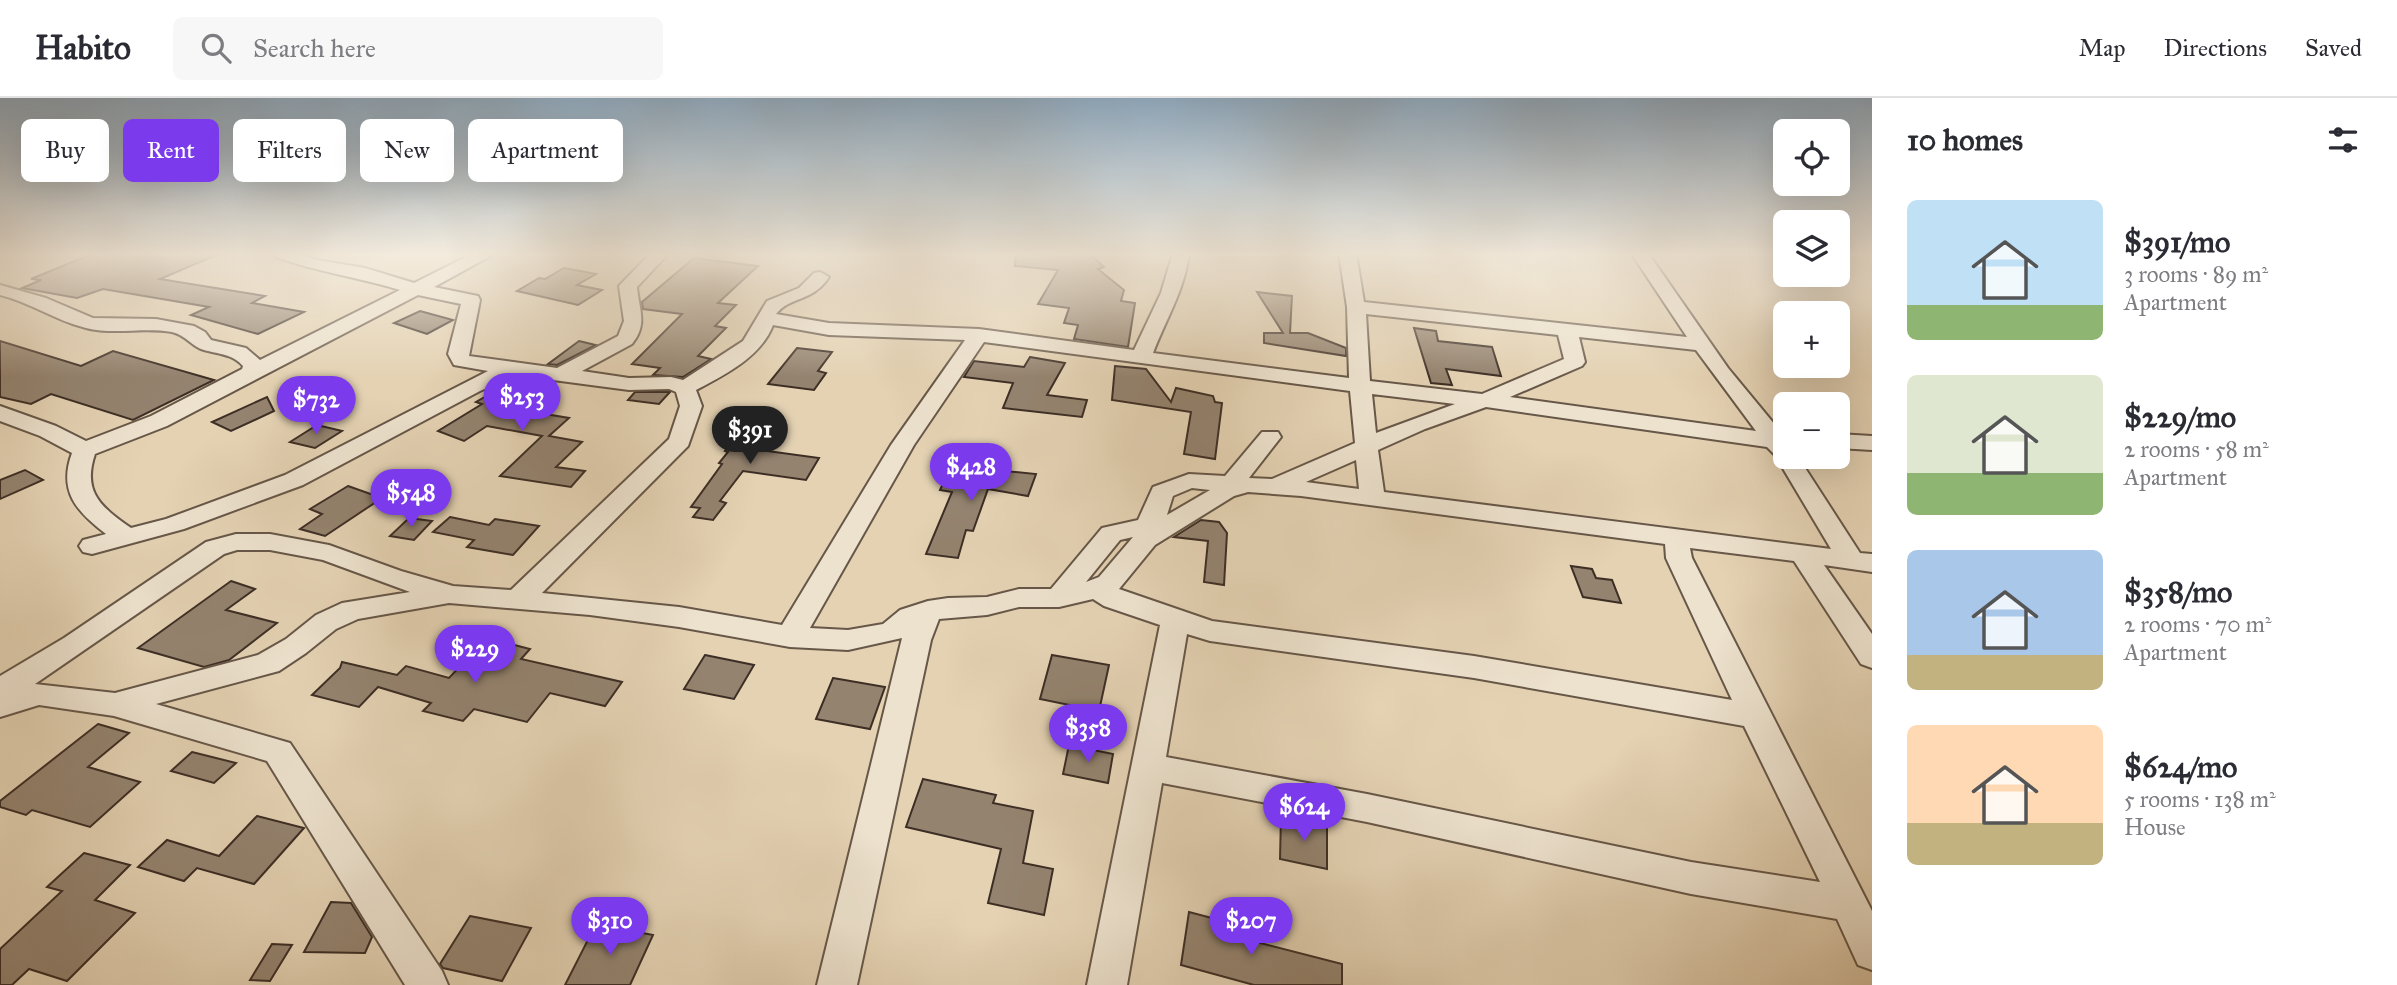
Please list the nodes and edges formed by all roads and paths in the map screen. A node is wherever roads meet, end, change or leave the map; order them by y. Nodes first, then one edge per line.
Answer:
1 (14, 294) edge
2 (403, 294) edge
3 (442, 294) edge
4 (630, 294) edge
5 (800, 294) edge
6 (1169, 294) edge
7 (1353, 294) edge
8 (1667, 294) edge
9 (1356, 307) junction
10 (764, 318) junction
11 (1567, 330) junction
12 (979, 335) junction
13 (1634, 337) junction
14 (1703, 345) junction
15 (1141, 356) junction
16 (1575, 362) junction
17 (511, 368) junction
18 (251, 372) junction
19 (561, 374) junction
20 (1360, 385) junction
21 (685, 388) junction
22 (1483, 401) junction
23 (0, 413) edge
24 (1773, 436) edge
25 (1270, 437) dead end
26 (1850, 442) edge
27 (1872, 443) edge
28 (1773, 444) edge
29 (1366, 446) junction
30 (85, 450) junction
31 (1798, 469) edge
32 (1276, 486) junction
33 (1372, 499) junction
34 (125, 536) junction
35 (1680, 537) junction
36 (92, 546) dead end
37 (1803, 554) junction
38 (1862, 562) edge
39 (1097, 589) junction
40 (452, 595) junction
41 (1059, 598) junction
42 (519, 599) junction
43 (928, 611) junction
44 (1175, 621) junction
45 (790, 637) junction
46 (1872, 657) edge
47 (0, 691) edge
48 (0, 705) edge
49 (114, 705) junction
50 (1755, 716) junction
51 (1149, 767) junction
52 (1864, 929) edge
53 (428, 985) edge
54 (837, 985) edge
55 (1107, 985) edge

1 - 18 street
2 - 18 street
3 - 17 street
4 - 19 street
5 - 10 street
6 - 15 street
7 - 9 street
8 - 14 street
9 - 11 street
9 - 20 street
10 - 12 street
10 - 21 street
11 - 13 street
11 - 16 street
12 - 15 street
12 - 45 street
13 - 14 street
13 - 16 street
14 - 24 street
15 - 20 street
16 - 22 street
17 - 19 street
17 - 34 street
18 - 30 street
19 - 21 street
20 - 22 street
20 - 29 street
21 - 42 street
22 - 28 street
22 - 29 street
23 - 30 street
25 - 41 street
26 - 27 street
29 - 32 street
29 - 33 street
30 - 34 street
31 - 38 street
32 - 33 street
32 - 39 street
33 - 35 street
34 - 36 street
35 - 37 street
35 - 50 street
37 - 38 street
37 - 46 street
39 - 41 street
39 - 44 street
40 - 42 street
40 - 47 street
40 - 49 street
41 - 43 street
42 - 45 street
43 - 45 street
43 - 54 street
44 - 50 street
44 - 51 street
48 - 49 street
49 - 53 street
50 - 52 street
51 - 52 street
51 - 55 street

